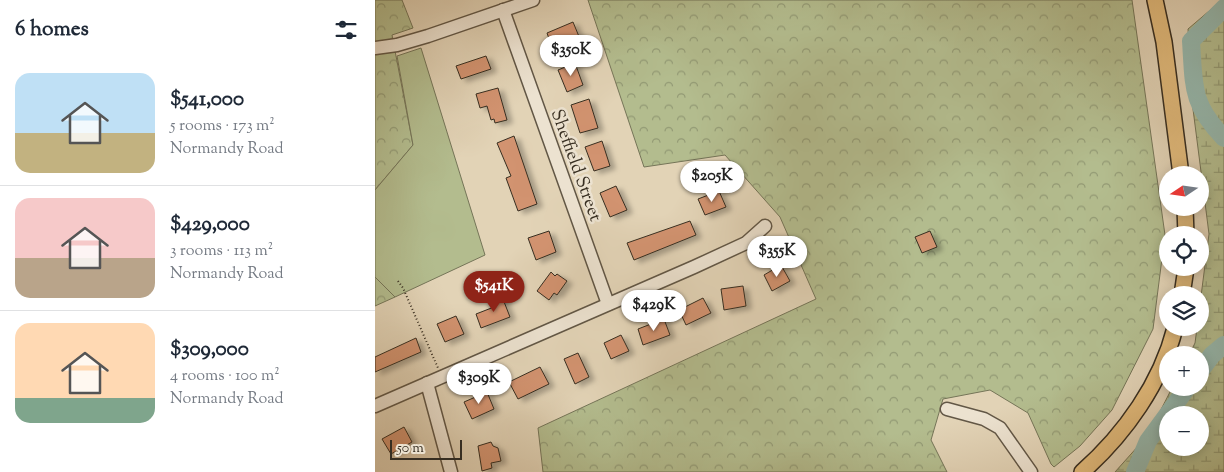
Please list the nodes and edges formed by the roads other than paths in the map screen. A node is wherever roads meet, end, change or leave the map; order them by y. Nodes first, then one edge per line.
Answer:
1 (533, 0) edge
2 (1155, 0) edge
3 (503, 10) junction
4 (375, 48) edge
5 (1180, 166) edge
6 (765, 226) dead end
7 (608, 304) junction
8 (1172, 336) edge
9 (427, 383) junction
10 (375, 406) edge
11 (947, 410) dead end
12 (451, 472) edge
13 (1031, 472) edge
14 (1082, 472) edge

1 - 3 street
2 - 5 main road
3 - 4 street
3 - 7 street, Sheffield Street
6 - 7 street
7 - 9 street
8 - 14 main road
9 - 10 street
9 - 12 street
11 - 13 street

